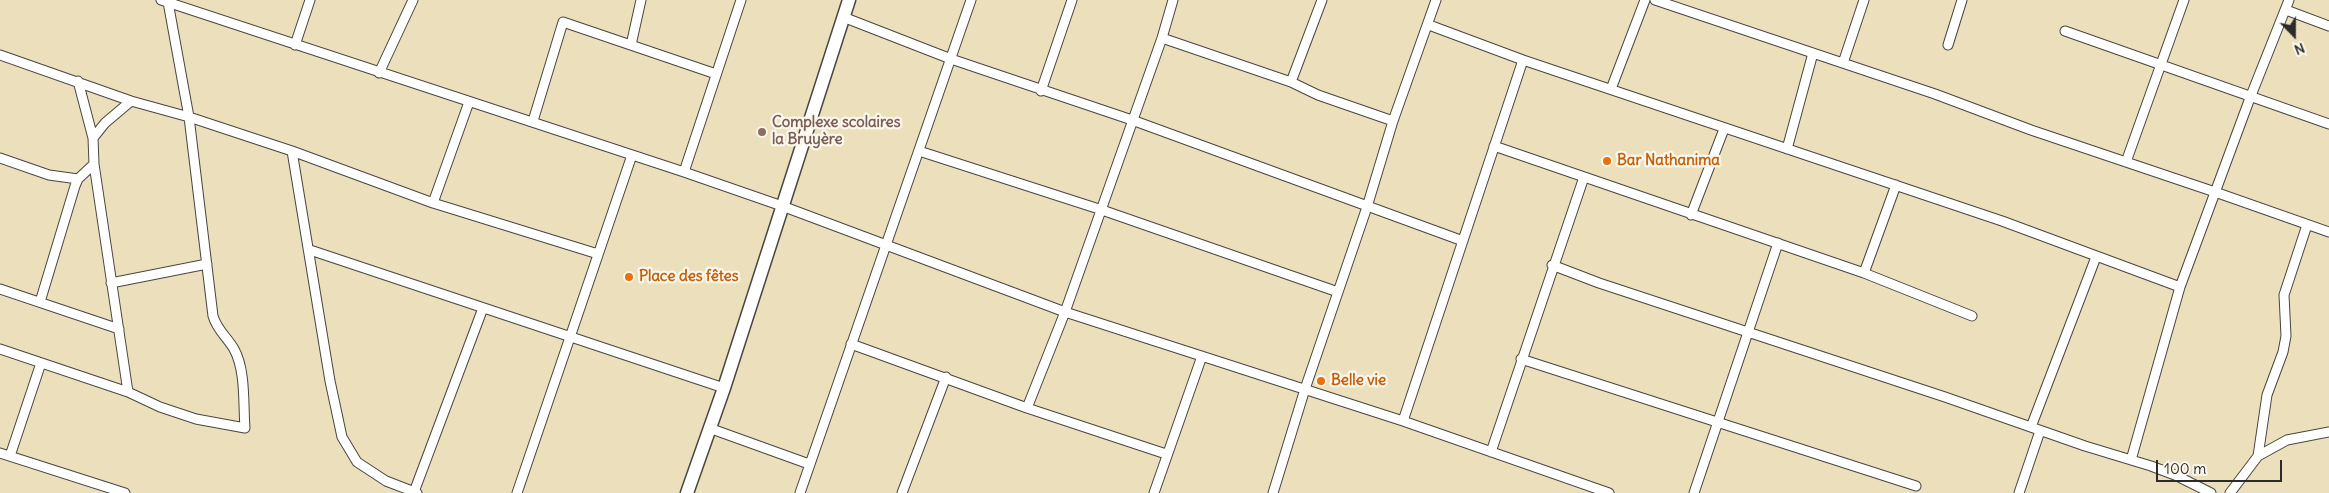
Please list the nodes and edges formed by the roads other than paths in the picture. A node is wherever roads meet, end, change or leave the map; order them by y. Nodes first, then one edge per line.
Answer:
1 (310, 0) edge
2 (413, 0) edge
3 (641, 0) edge
4 (741, 0) edge
5 (849, 0) edge
6 (971, 0) edge
7 (1072, 0) edge
8 (1173, 0) edge
9 (1322, 0) edge
10 (1436, 0) edge
11 (1645, 0) edge
12 (1655, 0) edge
13 (1864, 0) edge
14 (2184, 0) edge
15 (2289, 0) edge
16 (165, 1) edge
17 (1959, 1) edge
18 (2286, 10) junction
19 (843, 17) junction
20 (1429, 25) junction
21 (2329, 26) edge
22 (2064, 30) dead end
23 (1162, 38) junction
24 (295, 45) junction
25 (631, 45) junction
26 (1948, 45) dead end
27 (1813, 53) junction
28 (0, 55) edge
29 (951, 59) junction
30 (1523, 60) junction
31 (1844, 63) junction
32 (2161, 64) junction
33 (379, 73) junction
34 (716, 74) junction
35 (78, 81) junction
36 (1292, 82) junction
37 (1611, 89) junction
38 (1041, 91) junction
39 (2250, 98) junction
40 (131, 101) junction
41 (469, 102) junction
42 (189, 117) junction
43 (1132, 120) junction
44 (533, 121) junction
45 (1393, 122) junction
46 (2329, 124) edge
47 (1724, 128) junction
48 (93, 138) junction
49 (1494, 146) junction
50 (1787, 149) junction
51 (292, 151) junction
52 (919, 151) junction
53 (632, 155) junction
54 (1, 160) edge
55 (2126, 162) junction
56 (94, 164) junction
57 (684, 172) junction
58 (1584, 177) junction
59 (78, 179) junction
60 (1896, 185) junction
61 (2215, 192) junction
62 (433, 203) junction
63 (782, 206) junction
64 (1367, 206) junction
65 (1102, 210) junction
66 (1692, 215) junction
67 (2307, 225) junction
68 (2329, 232) edge
69 (1463, 241) junction
70 (1778, 243) junction
71 (886, 244) junction
72 (310, 250) junction
73 (598, 254) junction
74 (2096, 257) junction
75 (207, 264) junction
76 (1552, 265) junction
77 (1864, 273) junction
78 (111, 283) junction
79 (2180, 287) junction
80 (0, 289) edge
81 (1338, 292) junction
82 (40, 302) junction
83 (483, 308) junction
84 (1065, 312) junction
85 (1972, 316) dead end
86 (119, 329) junction
87 (1747, 332) junction
88 (570, 337) junction
89 (852, 344) junction
90 (0, 349) edge
91 (1202, 356) junction
92 (1522, 359) junction
93 (41, 363) junction
94 (946, 377) junction
95 (724, 388) junction
96 (1305, 389) junction
97 (128, 392) junction
98 (1026, 408) junction
99 (1404, 421) junction
100 (1717, 421) junction
101 (709, 428) junction
102 (2036, 429) junction
103 (2329, 432) edge
104 (1491, 452) junction
105 (0, 453) edge
106 (1166, 454) junction
107 (10, 456) junction
108 (2258, 456) junction
109 (2130, 460) junction
110 (809, 464) junction
111 (1916, 486) dead end
112 (1582, 488) edge
113 (415, 492) edge
114 (123, 493) edge
115 (517, 493) edge
116 (687, 493) edge
117 (800, 493) edge
118 (902, 493) edge
119 (1154, 493) edge
120 (1273, 493) edge
121 (1609, 493) edge
122 (1694, 493) edge
123 (2019, 493) edge
124 (2211, 493) edge
125 (2230, 493) edge

1 - 24 street
2 - 33 street
3 - 25 street
4 - 34 street
5 - 19 street
6 - 29 street
7 - 38 street
8 - 23 street
9 - 36 street
10 - 20 street
11 - 37 street
12 - 27 street
13 - 31 street
14 - 32 street
15 - 18 street
16 - 24 street
16 - 42 street
17 - 26 street
18 - 21 street
18 - 39 street
19 - 29 street
19 - 63 street
20 - 30 street
20 - 45 street
22 - 32 street
23 - 36 street
23 - 43 street
24 - 33 street
25 - 34 street
25 - 44 street
27 - 31 street
27 - 50 street
28 - 35 street
29 - 38 street
29 - 52 street
30 - 37 street
30 - 49 street
31 - 55 street
32 - 39 street
32 - 55 street
33 - 41 street
34 - 57 street
35 - 40 street
35 - 48 street
36 - 45 street
37 - 47 street
38 - 43 street
39 - 46 street
39 - 61 street
40 - 42 street
40 - 48 street
41 - 44 street
41 - 62 street
42 - 51 street
42 - 75 street
43 - 64 street
43 - 65 street
44 - 53 street
45 - 64 street
47 - 50 street
47 - 66 street
48 - 56 street
49 - 58 street
49 - 69 street
50 - 60 street
51 - 62 street
51 - 72 street
52 - 65 street
52 - 71 street
53 - 57 street
53 - 73 street
54 - 59 street
55 - 61 street
56 - 59 street
56 - 78 street
57 - 63 street
58 - 66 street
58 - 76 street
59 - 82 street
60 - 74 street
60 - 77 street
61 - 67 street
61 - 79 street
62 - 73 street
63 - 71 street
63 - 95 street
64 - 69 street
64 - 81 street
65 - 81 street
65 - 84 street
66 - 70 street
67 - 68 street
67 - 108 street
69 - 99 street
70 - 77 street
70 - 87 street
71 - 84 street
71 - 89 street
72 - 83 street
72 - 113 street
73 - 88 street
74 - 79 street
74 - 102 street
75 - 78 street
75 - 97 street
76 - 87 street
76 - 92 street
77 - 85 street
78 - 86 street
79 - 109 street
80 - 82 street
81 - 96 street
82 - 86 street
83 - 88 street
83 - 113 street
84 - 91 street
84 - 98 street
86 - 97 street
87 - 100 street
87 - 102 street
88 - 95 street
88 - 115 street
89 - 94 street
89 - 110 street
90 - 93 street
91 - 96 street
91 - 106 street
92 - 100 street
92 - 104 street
93 - 97 street
93 - 107 street
94 - 98 street
94 - 118 street
95 - 101 street
96 - 99 street
96 - 120 street
98 - 106 street
99 - 104 street
100 - 111 street
100 - 122 street
101 - 110 street
101 - 116 street
102 - 109 street
102 - 123 street
103 - 108 street
104 - 112 street
105 - 107 street
106 - 119 street
107 - 114 street
108 - 125 street
109 - 124 street
110 - 117 street
112 - 121 street

